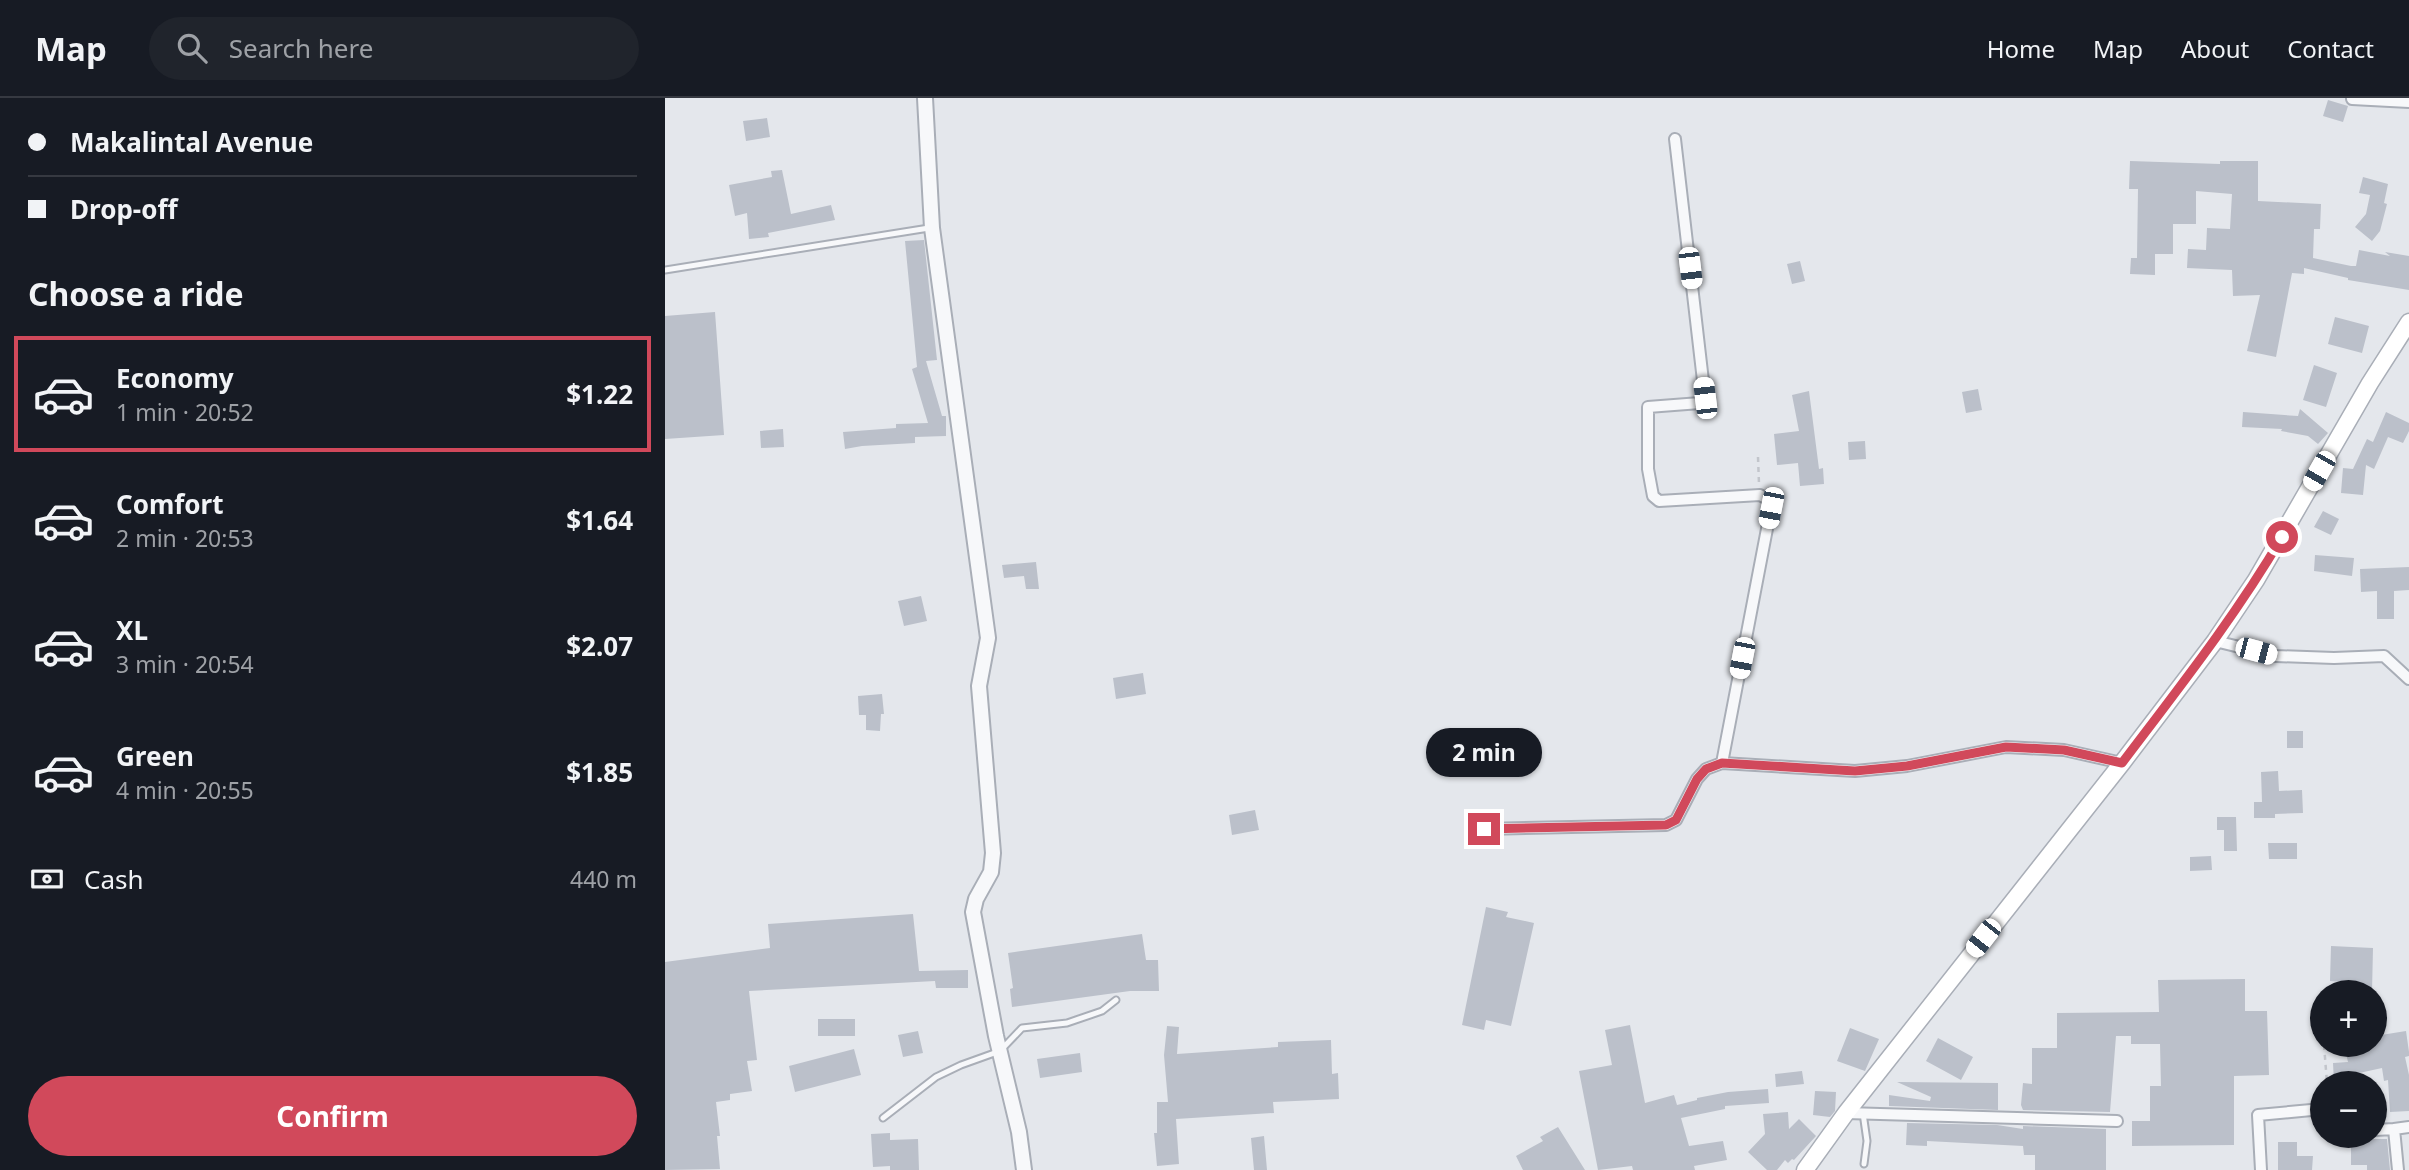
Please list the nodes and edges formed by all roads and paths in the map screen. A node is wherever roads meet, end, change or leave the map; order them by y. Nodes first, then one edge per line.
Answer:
1 (925, 98) edge
2 (2352, 99) edge
3 (2409, 102) edge
4 (1675, 139) dead end
5 (932, 228) junction
6 (665, 270) edge
7 (2409, 321) edge
8 (1758, 457) dead end
9 (1760, 495) junction
10 (2215, 640) junction
11 (2409, 679) edge
12 (1722, 763) junction
13 (2122, 763) junction
14 (1484, 829) dead end
15 (1117, 1000) dead end
16 (1000, 1051) junction
17 (2310, 1110) edge
18 (1855, 1113) junction
19 (883, 1118) dead end
20 (2117, 1121) dead end
21 (2409, 1127) edge
22 (2387, 1129) edge
23 (2394, 1129) junction
24 (1864, 1164) dead end
25 (1024, 1170) edge
26 (1805, 1170) edge
27 (2261, 1170) edge
28 (2398, 1170) edge

1 - 5 street
2 - 3 street
4 - 9 street
5 - 6 lane
5 - 16 street
7 - 10 main road
8 - 9 path
9 - 12 street
10 - 11 street
10 - 13 main road
12 - 13 street
12 - 14 street
13 - 18 main road
15 - 16 lane
16 - 19 lane
16 - 25 street
17 - 27 street
18 - 20 street
18 - 24 lane
18 - 26 main road
21 - 23 street
22 - 23 street
23 - 28 street

